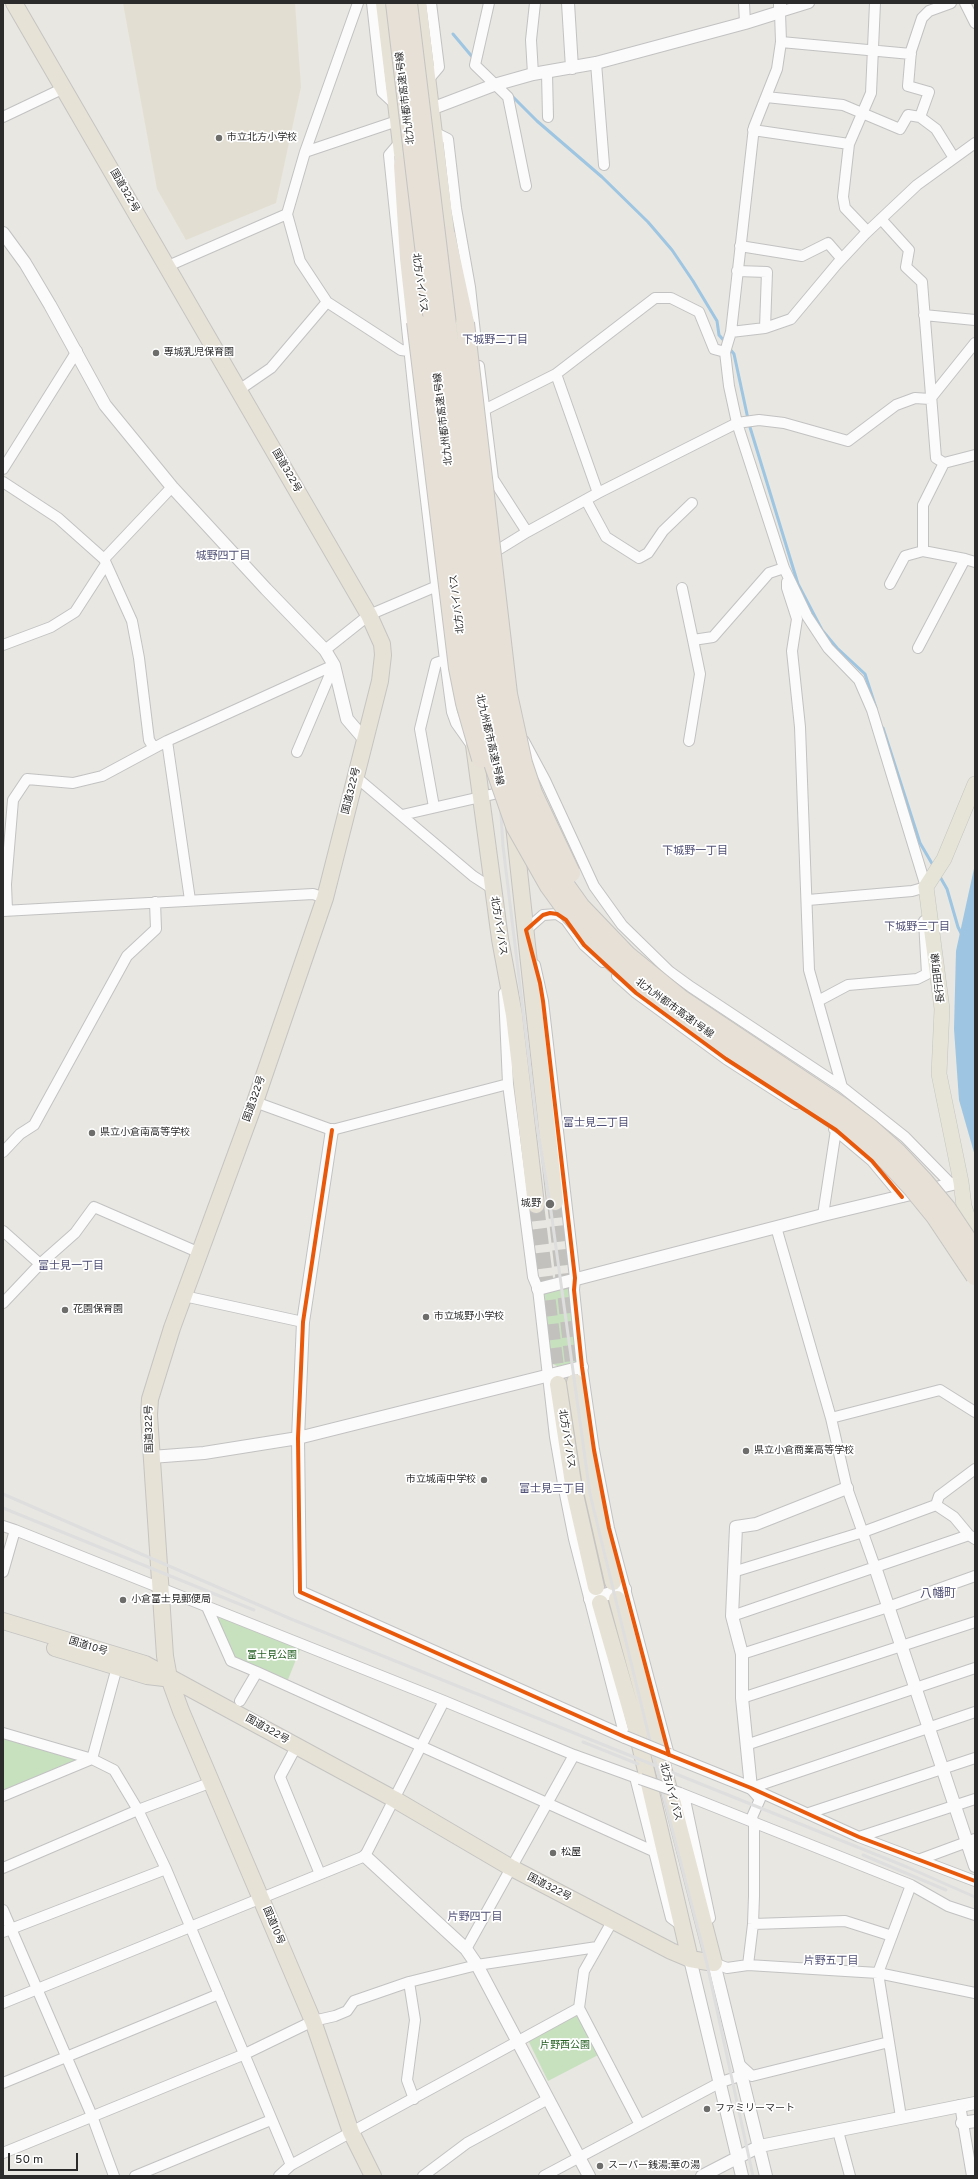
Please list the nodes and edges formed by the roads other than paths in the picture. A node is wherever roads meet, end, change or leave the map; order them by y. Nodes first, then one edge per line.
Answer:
1 (14, 3) edge
2 (358, 3) edge
3 (372, 3) edge
4 (384, 3) edge
5 (395, 3) edge
6 (408, 3) edge
7 (418, 3) edge
8 (431, 3) edge
9 (489, 3) edge
10 (535, 3) edge
11 (568, 3) edge
12 (744, 3) edge
13 (809, 3) edge
14 (875, 3) edge
15 (951, 3) edge
16 (966, 3) edge
17 (780, 7) edge
18 (745, 23) junction
19 (975, 23) edge
20 (781, 42) junction
21 (873, 51) junction
22 (911, 54) junction
23 (596, 63) junction
24 (572, 68) junction
25 (547, 73) junction
26 (533, 74) junction
27 (428, 80) junction
28 (494, 85) junction
29 (64, 88) junction
30 (766, 97) junction
31 (431, 109) junction
32 (397, 113) junction
33 (862, 113) junction
34 (3, 117) edge
35 (920, 117) junction
36 (548, 118) dead end
37 (754, 130) junction
38 (434, 132) junction
39 (401, 141) junction
40 (975, 143) edge
41 (848, 144) junction
42 (305, 152) junction
43 (954, 158) junction
44 (403, 165) junction
45 (604, 166) dead end
46 (526, 186) dead end
47 (287, 214) junction
48 (881, 218) junction
49 (867, 231) junction
50 (3, 233) edge
51 (446, 235) junction
52 (740, 246) junction
53 (842, 258) junction
54 (168, 266) junction
55 (737, 271) junction
56 (326, 302) junction
57 (924, 315) junction
58 (975, 320) edge
59 (765, 328) junction
60 (731, 332) junction
61 (975, 343) edge
62 (77, 351) junction
63 (410, 352) junction
64 (725, 352) junction
65 (556, 374) junction
66 (239, 390) junction
67 (930, 399) junction
68 (484, 410) junction
69 (737, 424) junction
70 (975, 455) edge
71 (944, 463) junction
72 (3, 469) edge
73 (3, 482) edge
74 (172, 487) junction
75 (598, 493) junction
76 (586, 500) junction
77 (692, 503) dead end
78 (526, 532) junction
79 (923, 551) junction
80 (484, 559) junction
81 (970, 561) edge
82 (105, 562) junction
83 (786, 572) junction
84 (454, 576) junction
85 (890, 584) dead end
86 (437, 586) junction
87 (682, 588) dead end
88 (369, 615) junction
89 (693, 640) junction
90 (3, 645) edge
91 (918, 648) dead end
92 (325, 650) junction
93 (445, 660) junction
94 (334, 665) junction
95 (501, 701) junction
96 (365, 740) junction
97 (167, 741) junction
98 (690, 741) dead end
99 (154, 748) junction
100 (475, 749) junction
101 (297, 752) dead end
102 (356, 777) junction
103 (545, 780) junction
104 (975, 784) edge
105 (510, 790) junction
106 (482, 797) junction
107 (8, 800) edge
108 (434, 807) junction
109 (402, 815) junction
110 (926, 887) junction
111 (493, 889) junction
112 (325, 898) junction
113 (190, 900) junction
114 (808, 900) junction
115 (155, 902) junction
116 (5, 911) edge
117 (570, 914) junction
118 (932, 921) junction
119 (526, 930) junction
120 (500, 939) junction
121 (818, 1001) junction
122 (708, 1017) junction
123 (508, 1084) junction
124 (842, 1087) junction
125 (255, 1102) junction
126 (332, 1130) junction
127 (836, 1130) junction
128 (3, 1152) edge
129 (956, 1183) junction
130 (902, 1197) junction
131 (555, 1202) tunnel mouth
132 (536, 1205) tunnel mouth
133 (975, 1211) edge
134 (823, 1215) junction
135 (776, 1227) junction
136 (3, 1231) edge
137 (975, 1240) edge
138 (975, 1251) edge
139 (200, 1253) junction
140 (40, 1264) junction
141 (975, 1276) edge
142 (575, 1278) junction
143 (538, 1289) junction
144 (184, 1296) junction
145 (3, 1303) edge
146 (303, 1322) junction
147 (582, 1367) junction
148 (553, 1379) junction
149 (574, 1382) tunnel mouth
150 (975, 1412) edge
151 (831, 1418) junction
152 (298, 1438) junction
153 (151, 1457) junction
154 (975, 1469) edge
155 (847, 1488) junction
156 (936, 1505) junction
157 (3, 1526) edge
158 (15, 1530) junction
159 (863, 1532) junction
160 (972, 1537) edge
161 (875, 1567) junction
162 (3, 1572) edge
163 (733, 1572) junction
164 (975, 1576) edge
165 (160, 1589) junction
166 (618, 1590) junction
167 (595, 1596) junction
168 (207, 1607) junction
169 (888, 1607) junction
170 (732, 1616) junction
171 (3, 1621) edge
172 (975, 1622) edge
173 (3, 1633) edge
174 (900, 1646) junction
175 (742, 1654) junction
176 (116, 1667) junction
177 (975, 1668) edge
178 (257, 1672) junction
179 (169, 1678) junction
180 (914, 1687) junction
181 (742, 1698) junction
182 (240, 1701) dead end
183 (444, 1701) junction
184 (975, 1712) edge
185 (928, 1728) junction
186 (3, 1733) edge
187 (625, 1737) junction
188 (746, 1745) junction
189 (421, 1746) junction
190 (296, 1747) junction
191 (574, 1755) junction
192 (669, 1755) junction
193 (975, 1758) edge
194 (92, 1759) junction
195 (942, 1769) junction
196 (638, 1778) junction
197 (212, 1782) junction
198 (751, 1788) junction
199 (682, 1794) junction
200 (3, 1796) edge
201 (394, 1799) junction
202 (975, 1799) edge
203 (546, 1802) junction
204 (954, 1806) junction
205 (138, 1810) junction
206 (809, 1813) junction
207 (754, 1824) junction
208 (859, 1837) junction
209 (971, 1841) edge
210 (653, 1851) junction
211 (365, 1856) junction
212 (920, 1860) junction
213 (975, 1866) edge
214 (510, 1867) junction
215 (3, 1868) edge
216 (166, 1868) junction
217 (320, 1874) junction
218 (975, 1882) edge
219 (911, 1885) junction
220 (261, 1898) junction
221 (3, 1910) edge
222 (975, 1915) edge
223 (613, 1920) junction
224 (753, 1924) junction
225 (190, 1926) junction
226 (682, 1926) junction
227 (7, 1931) edge
228 (706, 1931) junction
229 (892, 1936) junction
230 (597, 1947) junction
231 (466, 1949) junction
232 (690, 1959) junction
233 (714, 1963) junction
234 (478, 1965) junction
235 (748, 1965) junction
236 (878, 1973) junction
237 (409, 1982) junction
238 (36, 1989) junction
239 (975, 1993) edge
240 (219, 1994) junction
241 (3, 2004) edge
242 (579, 2008) junction
243 (313, 2021) junction
244 (518, 2042) junction
245 (889, 2042) junction
246 (245, 2054) junction
247 (66, 2056) junction
248 (741, 2070) junction
249 (721, 2082) junction
250 (3, 2083) edge
251 (414, 2099) junction
252 (548, 2099) junction
253 (975, 2103) edge
254 (960, 2106) junction
255 (92, 2116) junction
256 (901, 2117) junction
257 (271, 2120) junction
258 (975, 2121) edge
259 (962, 2123) junction
260 (640, 2125) junction
261 (838, 2131) junction
262 (351, 2132) junction
263 (760, 2146) junction
264 (3, 2153) edge
265 (738, 2157) junction
266 (580, 2158) junction
267 (291, 2165) junction
268 (114, 2176) edge
269 (135, 2176) edge
270 (279, 2176) edge
271 (373, 2176) edge
272 (423, 2176) edge
273 (544, 2176) edge
274 (589, 2176) edge
275 (702, 2176) edge
276 (742, 2176) edge
277 (766, 2176) edge
278 (850, 2176) edge
279 (972, 2176) edge

1 - 29 highway, 国道322号
2 - 42 street
3 - 32 street
4 - 32 highway, 北方バイパス
5 - 117 highway, 北九州都市高速1号線, bridge
6 - 122 highway, 北九州都市高速1号線, bridge
7 - 27 highway
8 - 27 street
9 - 28 street
10 - 26 street
11 - 24 street
12 - 18 street
13 - 17 street
14 - 21 street
15 - 22 street
16 - 19 street
17 - 18 street
17 - 20 street
18 - 23 street
20 - 21 street
20 - 30 street
21 - 22 street
21 - 33 street
22 - 35 street
23 - 24 street
23 - 45 street
24 - 25 street
25 - 26 street
25 - 36 street
26 - 28 street
27 - 31 highway
28 - 31 street
28 - 46 street
29 - 34 street
29 - 54 highway, 国道322号
30 - 33 street
30 - 37 street
31 - 32 street
31 - 38 highway
32 - 39 highway, 北方バイパス
32 - 42 street
33 - 35 street
33 - 41 street
35 - 43 street
37 - 41 street
37 - 52 street
38 - 51 highway
38 - 68 street
39 - 44 highway, 北方バイパス
39 - 63 street
40 - 43 street
41 - 49 street
42 - 47 street
43 - 48 street
44 - 84 highway, 北方バイパス
44 - 117 highway, bridge
47 - 54 street
47 - 56 street
48 - 49 street
48 - 57 street
49 - 53 street
50 - 62 street
51 - 80 highway
51 - 122 highway, bridge
52 - 53 street
52 - 55 street
53 - 59 street
54 - 66 highway, 国道322号
55 - 59 street
55 - 60 street
56 - 63 street
56 - 66 street
57 - 58 street
57 - 67 street
59 - 60 street
60 - 64 street
61 - 67 street
62 - 72 street
62 - 74 street
63 - 86 street
64 - 65 street
64 - 69 street
65 - 68 street
65 - 75 street
66 - 88 highway, 国道322号
67 - 69 street
67 - 71 street
68 - 78 street
69 - 75 street
69 - 83 street
70 - 71 street
71 - 79 street
73 - 82 street
74 - 82 street
74 - 92 street
75 - 76 street
76 - 77 street
76 - 78 street
78 - 80 street
79 - 81 street
79 - 85 street
80 - 84 street
80 - 95 highway
81 - 91 street
82 - 90 street
82 - 99 street
83 - 89 street
83 - 110 street
83 - 114 street
84 - 86 street
84 - 100 highway, 北方バイパス
86 - 88 street
86 - 93 street
87 - 89 street
88 - 92 street
88 - 96 highway, 国道322号
89 - 98 street
92 - 94 street
93 - 100 street
93 - 108 street
94 - 96 street
94 - 97 street
94 - 101 street
95 - 103 street
95 - 105 highway
96 - 102 highway, 国道322号
97 - 99 street
97 - 113 street
99 - 107 street
100 - 106 highway, 北方バイパス
102 - 109 street
102 - 112 highway, 国道322号
103 - 105 street
103 - 124 street
104 - 110 main road
105 - 106 street
105 - 119 highway
106 - 108 street
106 - 111 highway, 北方バイパス
107 - 116 street
108 - 109 street
109 - 111 street
110 - 114 street
110 - 118 main road, 長行田町線
111 - 120 highway, 北方バイパス
112 - 113 street
112 - 125 highway, 国道322号
113 - 115 street
114 - 121 street
115 - 116 street
115 - 128 street
117 - 141 highway, 北九州都市高速1号線, bridge
118 - 121 street
118 - 129 main road, 長行田町線
119 - 127 street
119 - 131 highway
119 - 142 street
120 - 123 street
120 - 132 highway, 北方バイパス
121 - 124 street
122 - 138 highway, 北九州都市高速1号線, bridge
123 - 126 street
123 - 143 street
124 - 129 street
125 - 126 street
125 - 139 highway, 国道322号
126 - 146 street
127 - 130 street
127 - 134 street
129 - 130 street
129 - 133 main road, 長行田町線
129 - 137 main road, 長行田町線
130 - 134 street
134 - 135 street
135 - 142 street
135 - 151 street
136 - 140 street
139 - 140 street
139 - 144 highway, 国道322号
140 - 145 street
142 - 143 street
142 - 147 street
143 - 148 street
144 - 146 street
144 - 153 highway, 国道322号
146 - 152 street
147 - 148 street
147 - 166 street
148 - 152 street
148 - 167 highway, 北方バイパス
149 - 166 highway, 北方バイパス
150 - 151 street
151 - 155 street
152 - 153 street
152 - 187 street
153 - 165 highway, 国道322号
154 - 156 street
155 - 159 street
155 - 163 street
156 - 159 street
156 - 160 street
157 - 158 street
158 - 162 street
158 - 165 street
159 - 161 street
159 - 163 street
160 - 161 street
161 - 169 street
161 - 170 street
163 - 170 street
164 - 169 street
165 - 168 street
165 - 179 highway, 国道322号
166 - 167 street
166 - 192 street
166 - 228 highway, 北方バイパス
167 - 187 street
167 - 226 highway, 北方バイパス
168 - 178 street
168 - 183 street
169 - 174 street
169 - 175 street
170 - 175 street
171 - 179 highway, 国道10号
172 - 174 street
173 - 176 highway, 国道10号
174 - 180 street
174 - 181 street
175 - 181 street
176 - 179 highway, 国道10号
176 - 194 street
177 - 180 street
178 - 182 street
178 - 189 street
179 - 190 highway, 国道322号
179 - 197 highway, 国道10号
180 - 185 street
180 - 188 street
181 - 188 street
183 - 189 street
183 - 191 street
184 - 185 street
185 - 195 street
185 - 198 street
186 - 194 street
187 - 192 street, bridge
188 - 198 street
189 - 201 street
189 - 203 street
190 - 201 highway, 国道322号
190 - 217 street
191 - 196 street
191 - 203 street
192 - 198 street
193 - 195 street
194 - 200 street
194 - 205 street
195 - 204 street
195 - 206 street
196 - 199 street, bridge
196 - 210 street
197 - 205 street
197 - 220 highway, 国道10号
198 - 206 street
198 - 207 street
199 - 207 street
199 - 228 street
201 - 211 street
201 - 214 highway, 国道322号
202 - 204 street
203 - 210 street
203 - 214 street
204 - 208 street
204 - 209 street
205 - 215 street
205 - 216 street
206 - 208 street
207 - 219 street
207 - 224 street
208 - 212 street
209 - 212 street
209 - 213 street
210 - 226 street
211 - 217 street
211 - 231 street
212 - 218 street
214 - 223 highway, 国道322号
214 - 231 street
216 - 225 street
216 - 227 street
217 - 220 street
219 - 222 street
219 - 229 street
220 - 225 street
220 - 243 highway, 国道10号
221 - 227 street
223 - 230 street
223 - 232 highway, 国道322号
224 - 229 street
224 - 235 street
225 - 238 street
225 - 240 street
226 - 232 highway, 北方バイパス
227 - 238 street
228 - 233 highway, 北方バイパス
229 - 236 street
230 - 234 street
230 - 242 street
231 - 234 street
232 - 233 highway, 国道322号
232 - 249 street
233 - 235 street
233 - 248 street
234 - 237 street
234 - 244 street
235 - 236 street
236 - 239 street
236 - 245 street
237 - 243 street
237 - 251 street
238 - 241 street
238 - 247 street
240 - 246 street
240 - 247 street
242 - 244 street
242 - 260 street
243 - 246 street
243 - 262 highway, 国道10号
244 - 251 street
244 - 252 street
245 - 248 street
245 - 256 street
246 - 255 street
246 - 257 street
247 - 250 street
247 - 255 street
248 - 249 street
248 - 263 street
249 - 260 street
249 - 265 street
251 - 262 street
252 - 266 street
252 - 272 street
253 - 254 street
254 - 256 street
254 - 259 street
255 - 264 street
255 - 268 street
256 - 261 street
257 - 267 street
257 - 269 street
258 - 259 street
259 - 279 street
260 - 266 street
261 - 263 street
261 - 278 street
262 - 267 street
262 - 271 highway, 国道10号
263 - 265 street
263 - 277 street
265 - 275 street
265 - 276 street
266 - 273 street
266 - 274 street
267 - 270 street

